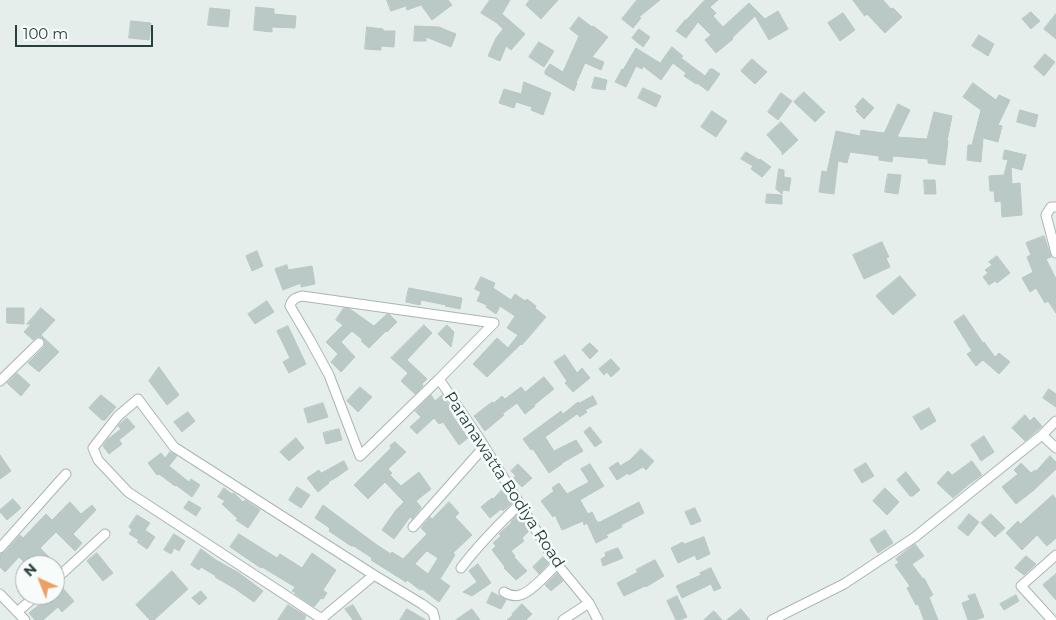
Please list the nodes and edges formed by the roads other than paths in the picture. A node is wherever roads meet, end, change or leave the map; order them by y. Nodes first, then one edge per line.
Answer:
1 (1056, 207) edge
2 (1056, 253) edge
3 (39, 343) dead end
4 (439, 379) junction
5 (0, 382) edge
6 (1056, 421) edge
7 (1042, 435) junction
8 (484, 447) junction
9 (1056, 448) edge
10 (66, 474) dead end
11 (520, 504) junction
12 (413, 527) dead end
13 (105, 534) dead end
14 (0, 548) edge
15 (1056, 554) edge
16 (557, 564) junction
17 (461, 568) dead end
18 (65, 571) edge
19 (374, 575) junction
20 (504, 592) dead end
21 (0, 594) edge
22 (589, 602) junction
23 (25, 605) edge
24 (17, 612) junction
25 (321, 619) edge
26 (25, 620) edge
27 (435, 620) edge
28 (563, 620) edge
29 (598, 620) edge
30 (772, 620) edge
31 (1052, 620) edge

1 - 2 street
3 - 5 street
4 - 4 street, Paranawatta Bodiya Road
4 - 8 street, Paranawatta Bodiya Road
6 - 7 street
7 - 9 street
7 - 30 street
8 - 11 street, Paranawatta Bodiya Road
8 - 12 street
10 - 14 street
11 - 16 street, Paranawatta Bodiya Road
11 - 17 street
13 - 18 street
15 - 31 street
16 - 20 street
16 - 22 street, Paranawatta Bodiya Road
19 - 25 street
19 - 25 street
19 - 27 street
21 - 24 street
22 - 28 street
22 - 29 street, Paranawatta Bodiya Road
23 - 24 street
24 - 26 street

